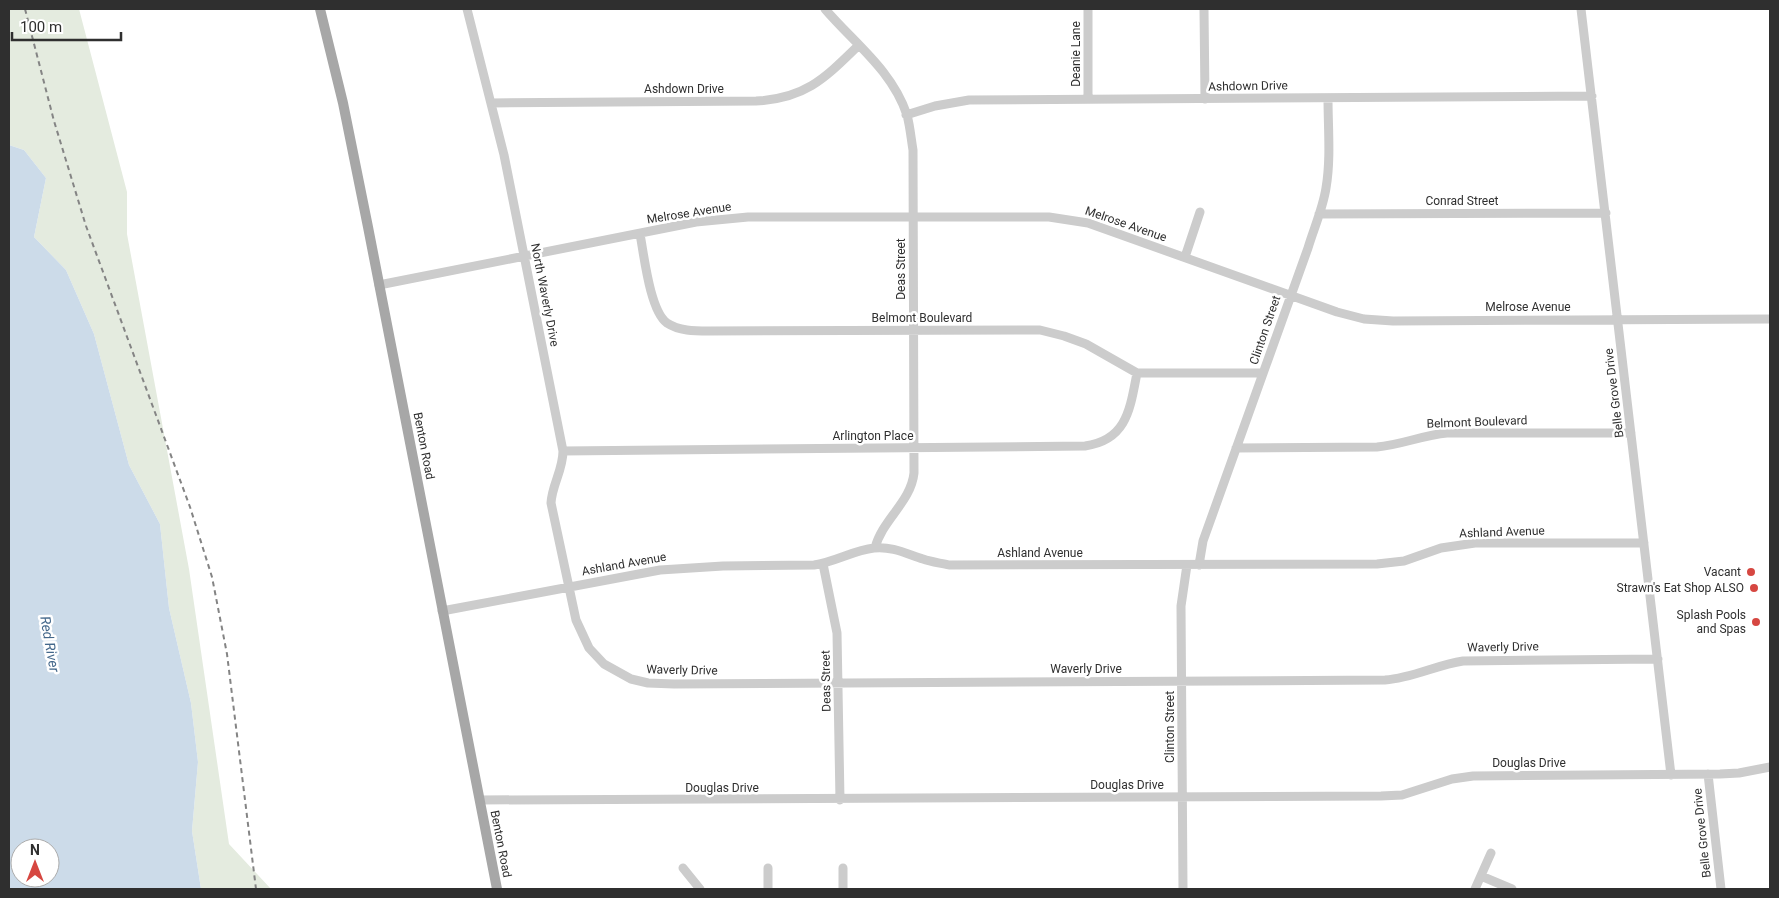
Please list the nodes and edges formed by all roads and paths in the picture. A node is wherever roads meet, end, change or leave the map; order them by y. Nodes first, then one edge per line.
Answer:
1 (320, 9) edge
2 (467, 9) edge
3 (825, 9) edge
4 (1088, 9) edge
5 (1204, 9) edge
6 (1581, 9) edge
7 (859, 45) junction
8 (1592, 96) junction
9 (1328, 98) junction
10 (1205, 99) junction
11 (1088, 100) junction
12 (491, 103) junction
13 (906, 115) junction
14 (1200, 212) dead end
15 (1606, 213) junction
16 (1319, 214) junction
17 (914, 217) junction
18 (640, 234) junction
19 (524, 256) junction
20 (1185, 257) junction
21 (379, 285) junction
22 (1290, 296) junction
23 (1618, 319) junction
24 (1770, 319) edge
25 (914, 330) junction
26 (1137, 373) junction
27 (1263, 373) junction
28 (1631, 433) junction
29 (914, 448) junction
30 (1236, 448) junction
31 (563, 451) junction
32 (1644, 543) junction
33 (875, 548) junction
34 (823, 564) junction
35 (1199, 564) junction
36 (1187, 565) junction
37 (569, 586) junction
38 (442, 611) junction
39 (1658, 659) junction
40 (1182, 681) junction
41 (839, 683) junction
42 (1770, 767) edge
43 (1708, 774) junction
44 (1671, 775) junction
45 (1182, 797) junction
46 (480, 800) junction
47 (840, 800) junction
48 (1491, 854) dead end
49 (683, 868) dead end
50 (768, 868) dead end
51 (843, 868) dead end
52 (1481, 876) junction
53 (497, 889) edge
54 (700, 889) edge
55 (768, 889) edge
56 (843, 889) edge
57 (1183, 889) edge
58 (1475, 889) edge
59 (1512, 889) edge
60 (1721, 889) edge

1 - 21 main road, Benton Road
2 - 12 street, North Waverly Drive
3 - 7 street, Deas Street
4 - 11 street, Deanie Lane
5 - 10 street
6 - 8 street, Belle Grove Drive
7 - 12 street, Ashdown Drive
7 - 13 street, Deas Street
8 - 9 street, Ashdown Drive
8 - 15 street, Belle Grove Drive
9 - 10 street, Ashdown Drive
9 - 16 street, Clinton Street
10 - 11 street, Ashdown Drive
11 - 13 street, Ashdown Drive
12 - 19 street, North Waverly Drive
13 - 17 street, Deas Street
14 - 20 street
15 - 16 street, Conrad Street
15 - 23 street, Belle Grove Drive
16 - 22 street, Clinton Street
17 - 18 street, Melrose Avenue
17 - 20 street, Melrose Avenue
17 - 25 street, Deas Street
18 - 19 street, Melrose Avenue
18 - 25 street, Belmont Boulevard
19 - 21 street, Melrose Avenue
19 - 31 street, North Waverly Drive
20 - 22 street, Melrose Avenue
21 - 38 main road, Benton Road
22 - 23 street, Melrose Avenue
22 - 27 street, Clinton Street
23 - 24 street, Melrose Avenue
23 - 28 street, Belle Grove Drive
25 - 26 street, Belmont Boulevard
25 - 29 street, Deas Street
26 - 27 street, Belmont Boulevard
26 - 29 street, Arlington Place
27 - 30 street, Clinton Street
28 - 30 street, Belmont Boulevard
28 - 32 street, Belle Grove Drive
29 - 31 street, Arlington Place
29 - 33 street, Deas Street
30 - 35 street, Clinton Street
31 - 37 street, North Waverly Drive
32 - 35 street, Ashland Avenue
32 - 39 street, Belle Grove Drive
33 - 34 street, Ashland Avenue
33 - 36 street, Ashland Avenue
34 - 37 street, Ashland Avenue
34 - 41 street, Deas Street
35 - 36 street, Ashland Avenue
36 - 40 street, Clinton Street
37 - 38 street, Ashland Avenue
37 - 41 street, Waverly Drive
38 - 46 main road, Benton Road
39 - 40 street, Waverly Drive
39 - 44 street, Belle Grove Drive
40 - 41 street, Waverly Drive
40 - 45 street, Clinton Street
41 - 47 street, Deas Street
42 - 43 street, Douglas Drive
43 - 44 street, Douglas Drive
43 - 60 street, Belle Grove Drive
44 - 45 street, Douglas Drive
45 - 47 street, Douglas Drive
45 - 57 street, Clinton Street
46 - 47 street, Douglas Drive
46 - 53 main road, Benton Road
48 - 52 street
49 - 54 street
50 - 55 street
51 - 56 street
52 - 58 street
52 - 59 street

